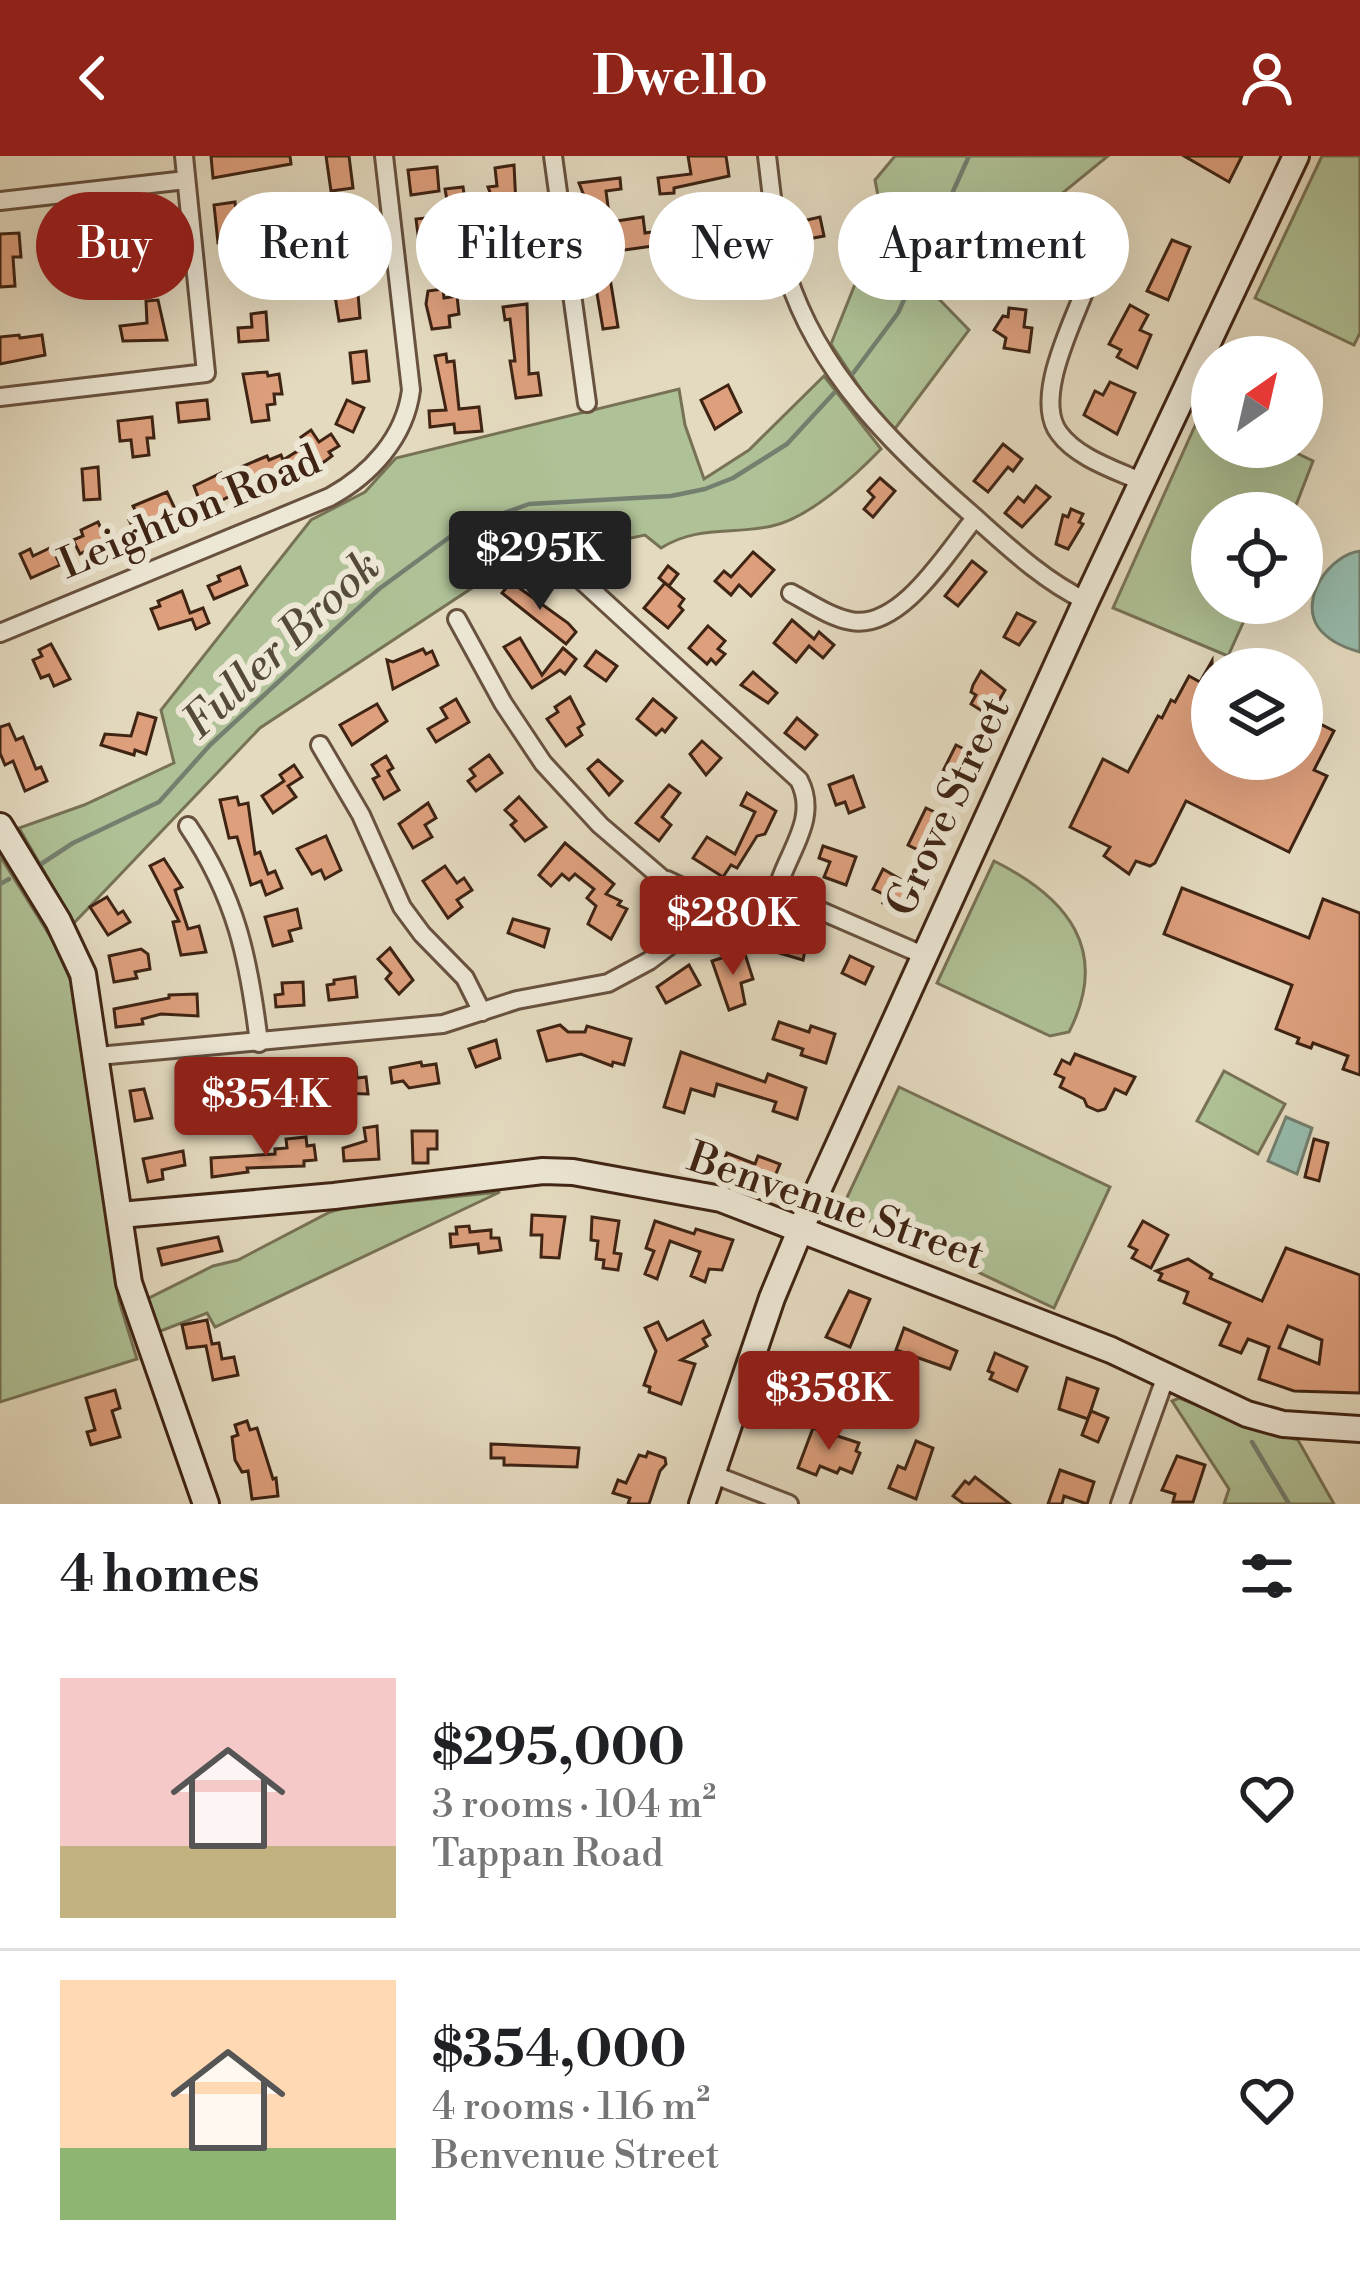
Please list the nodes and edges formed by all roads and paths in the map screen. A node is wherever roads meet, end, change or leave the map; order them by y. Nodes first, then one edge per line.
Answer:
1 (184, 156) edge
2 (384, 156) edge
3 (553, 156) edge
4 (767, 156) edge
5 (1296, 156) edge
6 (187, 180) junction
7 (0, 200) edge
8 (1082, 300) edge
9 (0, 397) edge
10 (587, 403) dead end
11 (1142, 482) junction
12 (975, 518) junction
13 (557, 558) dead end
14 (791, 592) dead end
15 (1086, 601) junction
16 (457, 619) dead end
17 (0, 633) edge
18 (320, 745) dead end
19 (0, 826) edge
20 (188, 826) dead end
21 (663, 877) junction
22 (775, 904) junction
23 (744, 906) junction
24 (665, 948) junction
25 (923, 955) junction
26 (482, 1012) junction
27 (259, 1042) junction
28 (98, 1056) junction
29 (120, 1215) junction
30 (800, 1230) junction
31 (1166, 1376) junction
32 (1360, 1429) edge
33 (712, 1474) junction
34 (206, 1504) edge
35 (702, 1504) edge
36 (789, 1504) edge
37 (1120, 1504) edge

1 - 6 street
2 - 17 street, Leighton Road
3 - 10 street
4 - 12 street
5 - 11 street, Grove Street
6 - 7 street
6 - 9 street
8 - 11 street
11 - 15 street, Grove Street
12 - 14 street
12 - 15 street
13 - 22 street
15 - 25 street, Grove Street
16 - 21 street
18 - 26 street
19 - 28 street
20 - 27 street
21 - 23 street
21 - 24 street
22 - 23 street
22 - 25 street
23 - 24 street
24 - 26 street
25 - 30 street, Grove Street
26 - 27 street
27 - 28 street
28 - 29 street
29 - 30 street, Benvenue Street
29 - 34 street
30 - 31 street, Benvenue Street
30 - 33 street, Grove Street
31 - 32 street, Benvenue Street
31 - 37 street
33 - 35 street, Grove Street
33 - 36 street

